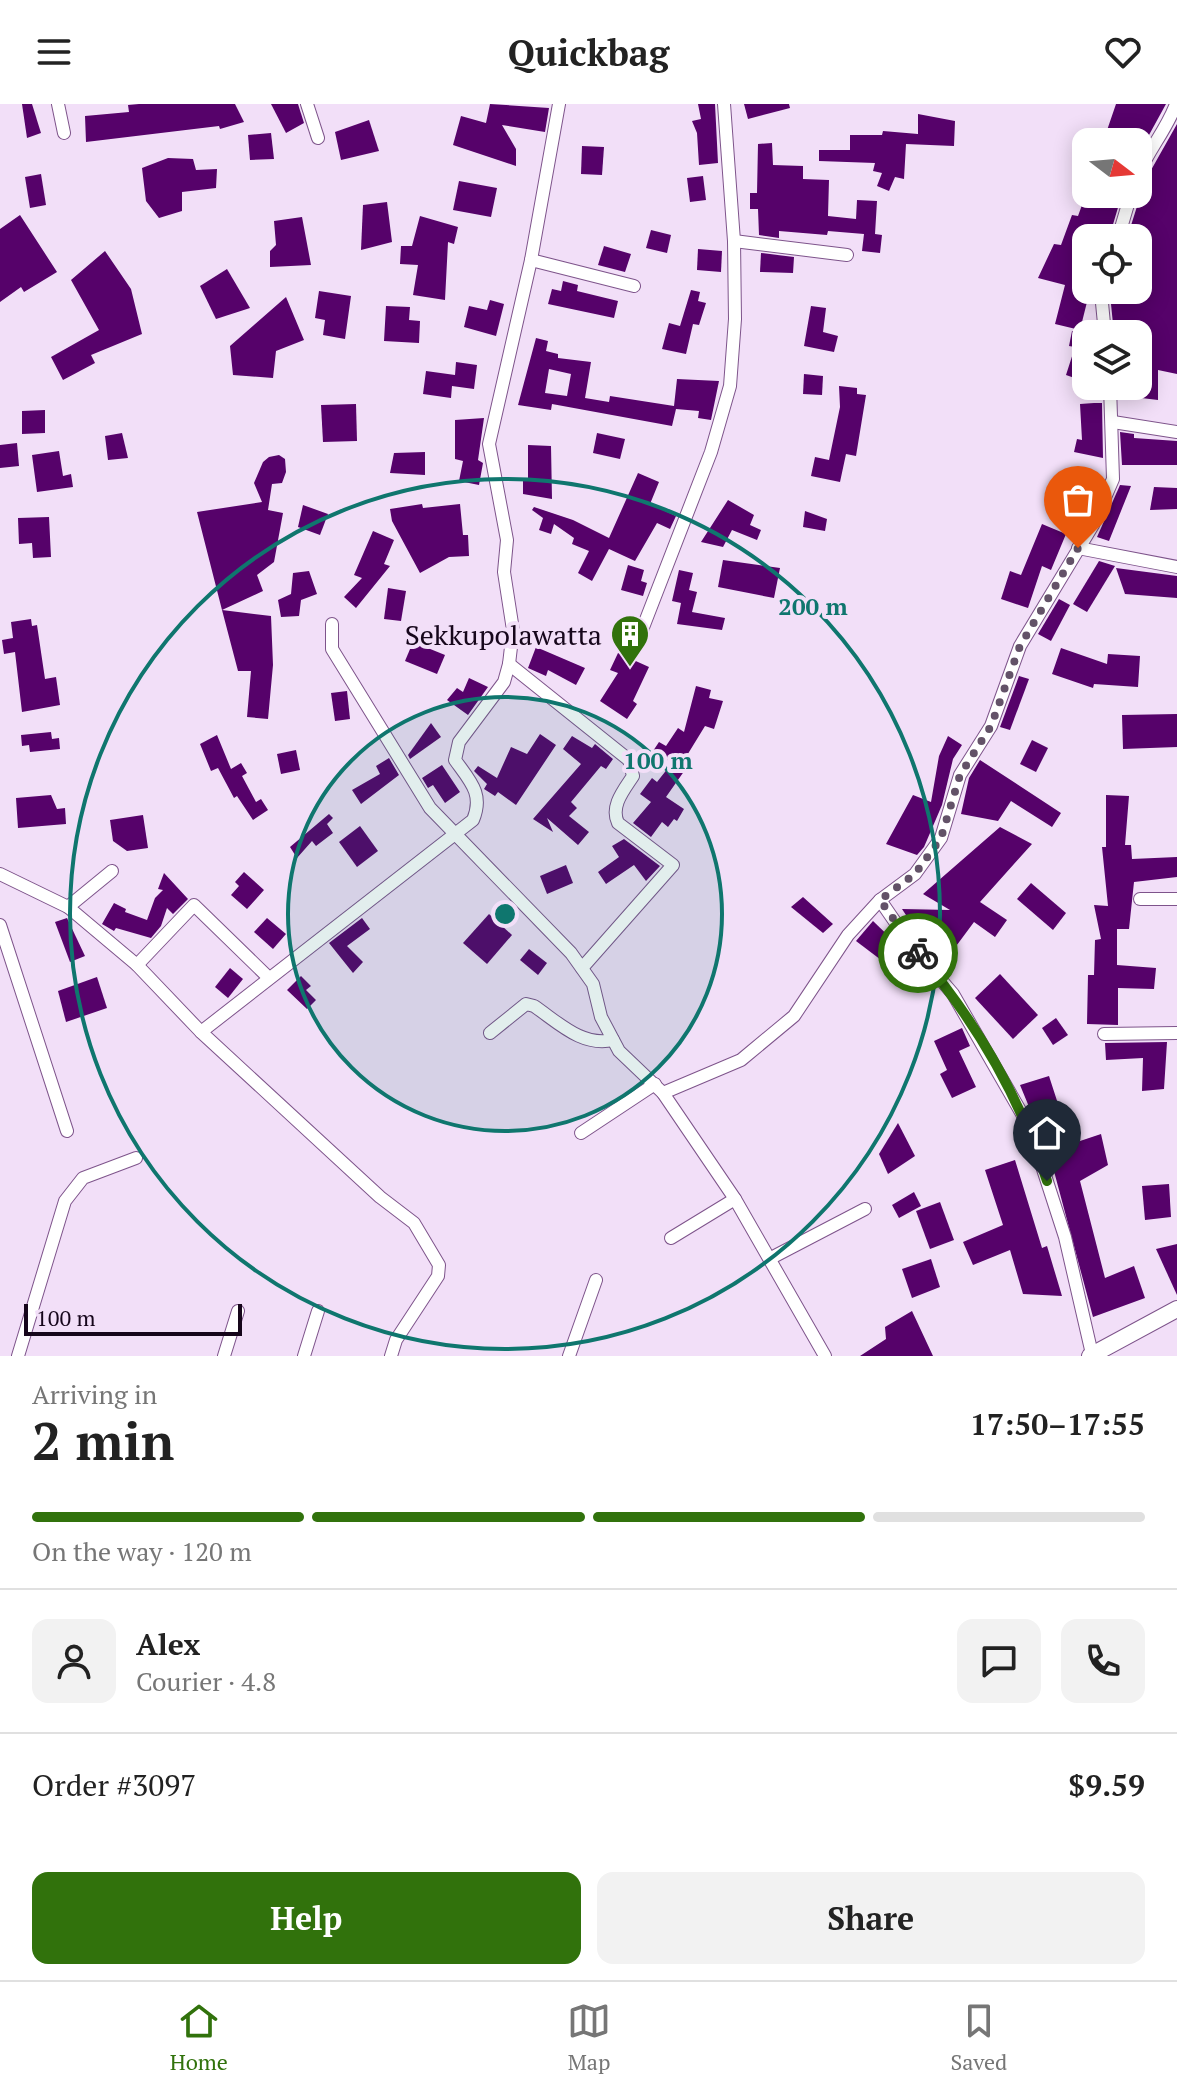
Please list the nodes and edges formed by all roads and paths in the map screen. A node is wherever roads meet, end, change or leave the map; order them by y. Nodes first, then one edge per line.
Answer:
1 (58, 104) edge
2 (307, 104) edge
3 (559, 104) edge
4 (724, 104) edge
5 (1176, 104) edge
6 (64, 133) dead end
7 (318, 138) dead end
8 (1152, 144) edge
9 (734, 241) junction
10 (847, 255) dead end
11 (531, 260) junction
12 (634, 286) dead end
13 (1111, 400) edge
14 (1113, 422) junction
15 (1177, 432) edge
16 (1078, 548) junction
17 (1177, 567) edge
18 (332, 624) dead end
19 (642, 630) dead end
20 (509, 664) junction
21 (456, 832) junction
22 (112, 871) dead end
23 (0, 874) edge
24 (1140, 899) dead end
25 (1177, 899) edge
26 (880, 900) junction
27 (68, 907) junction
28 (0, 925) edge
29 (137, 965) junction
30 (582, 968) junction
31 (269, 978) junction
32 (201, 1032) junction
33 (490, 1033) dead end
34 (1177, 1033) edge
35 (1104, 1034) dead end
36 (613, 1040) junction
37 (659, 1088) junction
38 (67, 1131) dead end
39 (581, 1133) dead end
40 (136, 1158) dead end
41 (735, 1199) junction
42 (865, 1209) dead end
43 (671, 1238) dead end
44 (771, 1258) junction
45 (596, 1280) dead end
46 (1177, 1309) edge
47 (238, 1311) dead end
48 (318, 1311) dead end
49 (1100, 1353) edge
50 (18, 1356) edge
51 (224, 1356) edge
52 (304, 1356) edge
53 (391, 1356) edge
54 (569, 1356) edge
55 (825, 1356) edge

1 - 6 street
2 - 7 street
3 - 11 street
4 - 9 street
5 - 8 street
9 - 10 street
9 - 19 street
11 - 12 street
11 - 20 street
13 - 14 street
14 - 15 street
14 - 16 street
16 - 17 street
16 - 26 street
18 - 21 street
20 - 21 street
20 - 30 street
21 - 30 street
21 - 31 street
22 - 27 street
23 - 27 street
24 - 25 street
26 - 37 street
26 - 49 street
27 - 29 street
28 - 38 street
29 - 31 street
29 - 32 street
30 - 36 street
31 - 32 street
32 - 53 street
33 - 36 street
34 - 35 street
36 - 37 street
37 - 39 street
37 - 41 street
40 - 50 street
41 - 43 street
41 - 44 street
42 - 44 street
44 - 55 street
45 - 54 street
46 - 49 street
47 - 51 street
48 - 52 street

